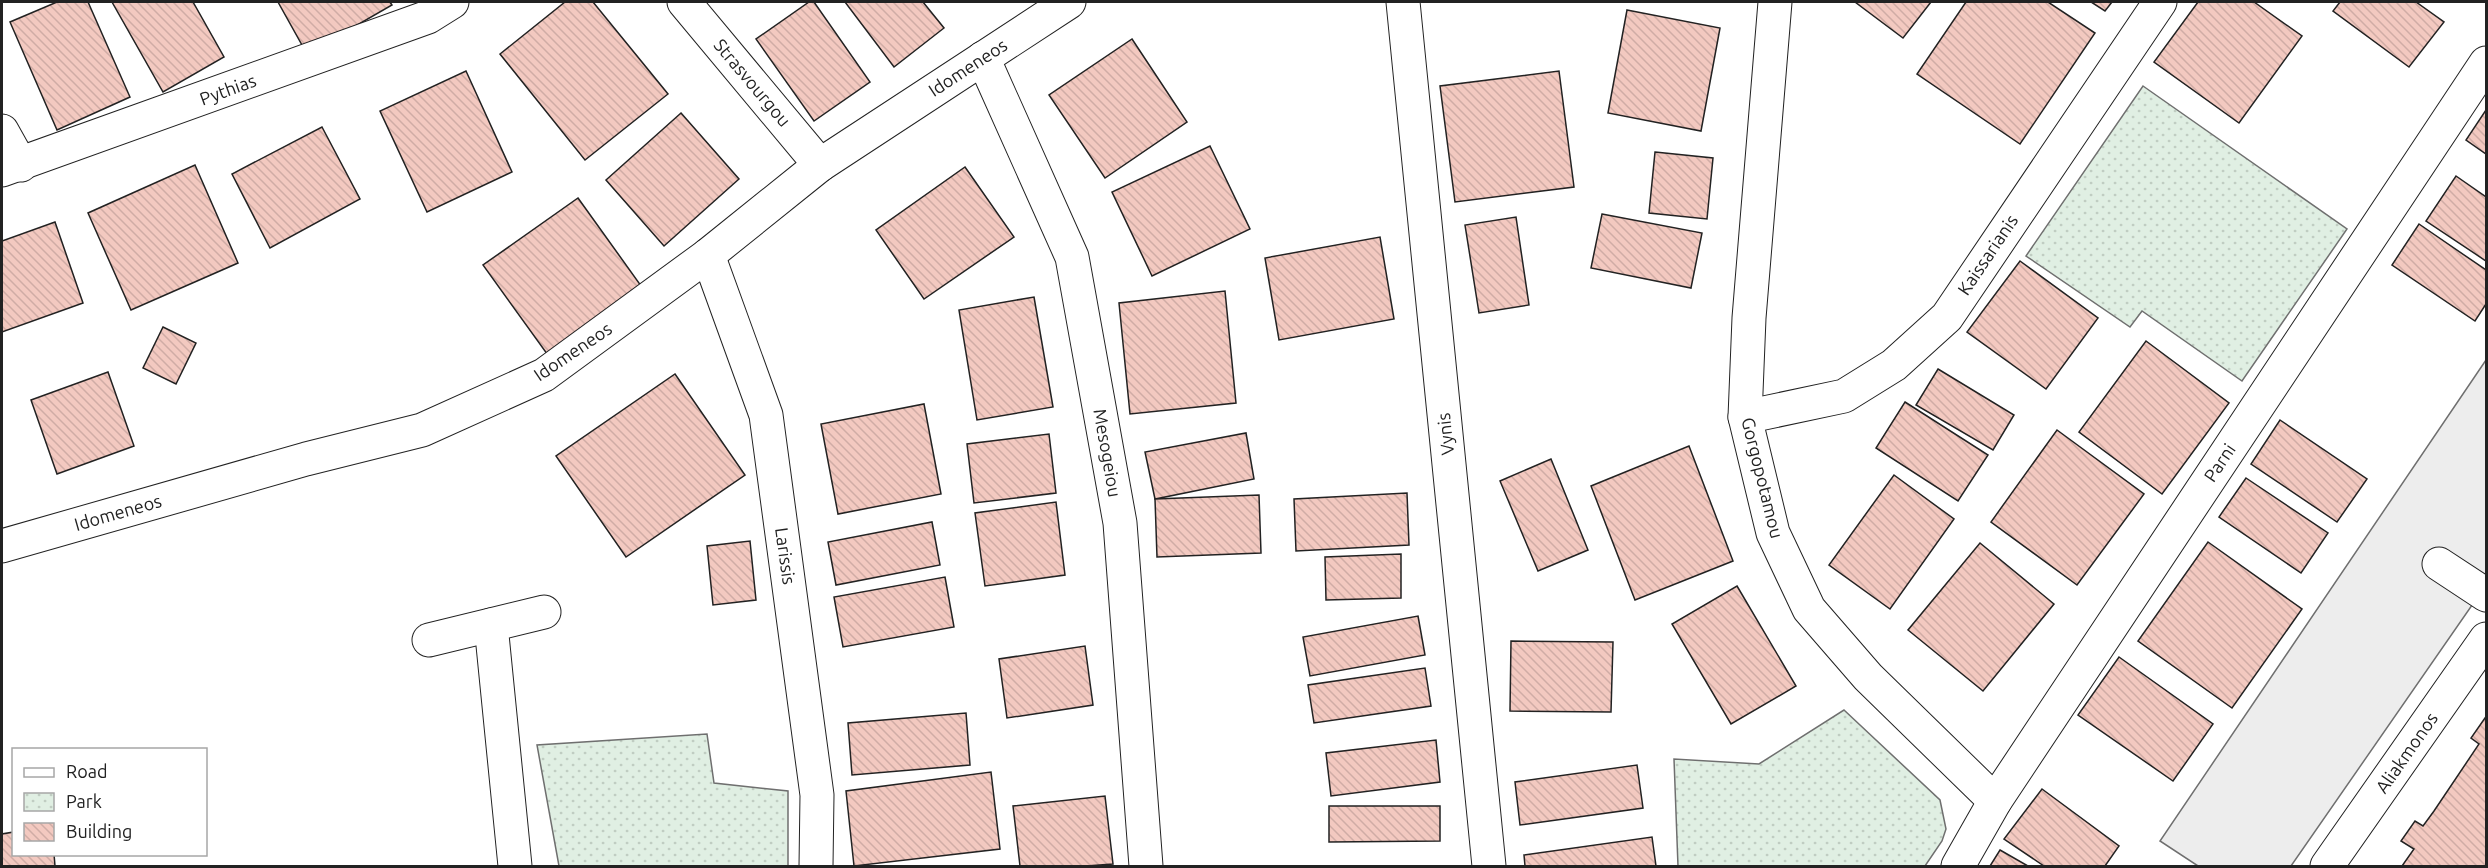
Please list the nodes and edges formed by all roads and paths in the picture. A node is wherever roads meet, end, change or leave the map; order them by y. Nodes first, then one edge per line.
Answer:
1 (452, 2) edge
2 (684, 2) edge
3 (1069, 2) edge
4 (1403, 2) edge
5 (1774, 2) edge
6 (2160, 2) edge
7 (983, 58) junction
8 (2487, 63) edge
9 (2, 131) edge
10 (820, 165) junction
11 (11, 168) edge
12 (708, 255) junction
13 (1745, 417) junction
14 (2, 546) edge
15 (2439, 564) dead end
16 (2487, 595) edge
17 (544, 612) dead end
18 (491, 625) junction
19 (2487, 639) edge
20 (429, 640) dead end
21 (1995, 801) junction
22 (515, 867) edge
23 (816, 867) edge
24 (1146, 867) edge
25 (1490, 867) edge
26 (1958, 867) edge
27 (2327, 867) edge

1 - 11 street, Pythias
2 - 10 street, Strasvourgou
3 - 7 street, Idomeneos
4 - 25 street, Vynis
5 - 13 street, Gorgopotamou
6 - 13 street, Kaissarianis
7 - 10 street, Idomeneos
7 - 24 street, Mesogeiou
8 - 21 street, Parni
9 - 11 street
10 - 12 street, Idomeneos
12 - 14 street, Idomeneos
12 - 23 street, Larissis
13 - 21 street, Gorgopotamou
15 - 16 street
17 - 18 street
18 - 20 street
18 - 22 street
19 - 27 street, Aliakmonos
21 - 26 street, Parni

